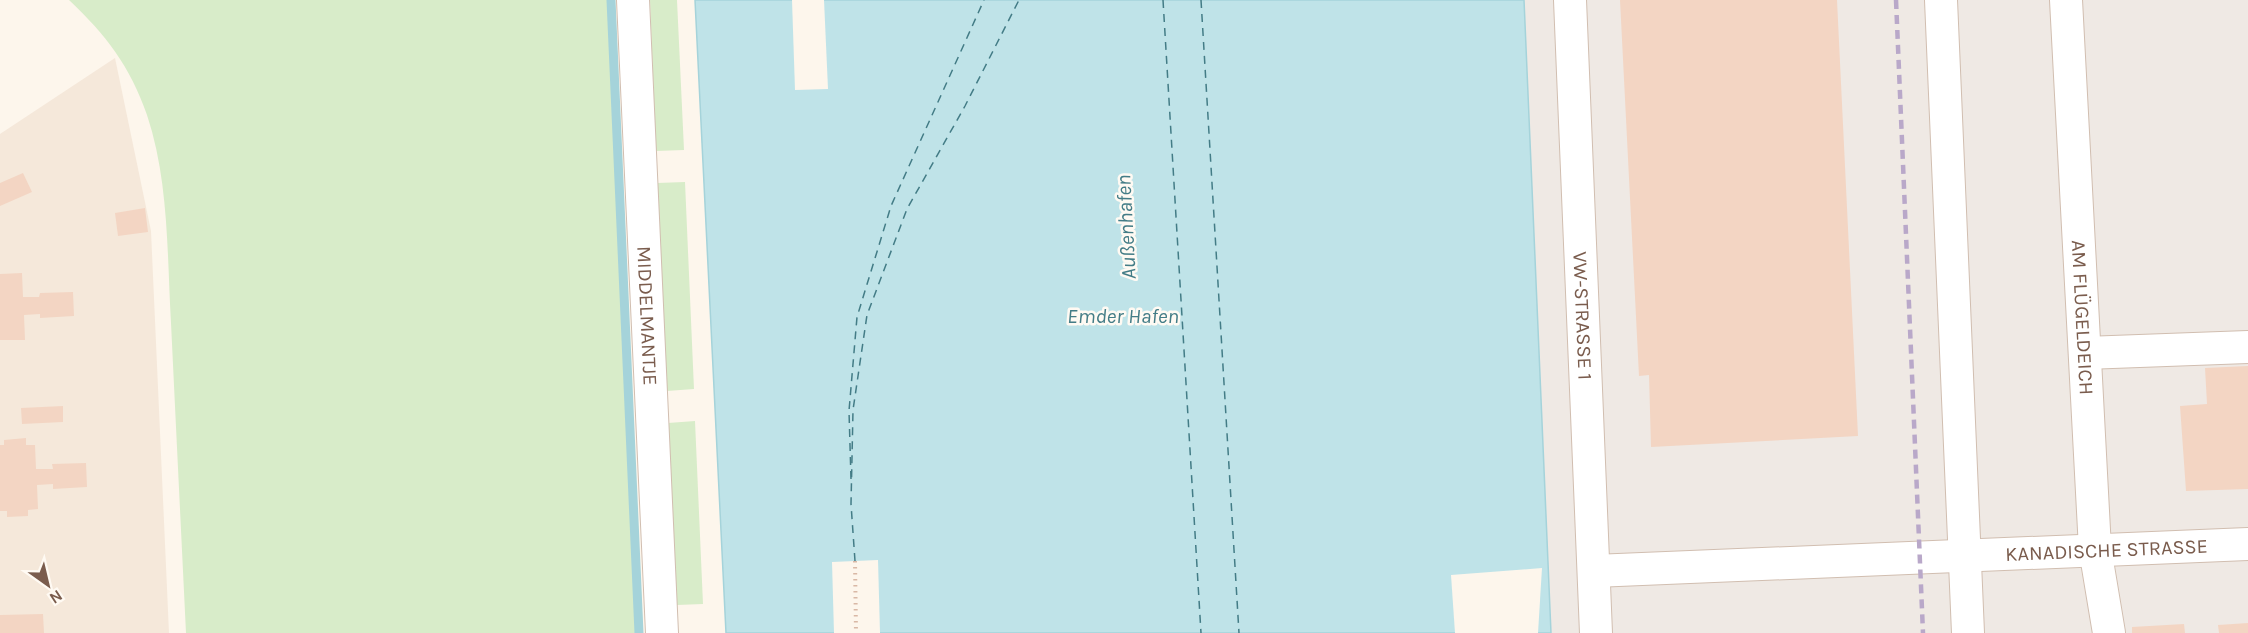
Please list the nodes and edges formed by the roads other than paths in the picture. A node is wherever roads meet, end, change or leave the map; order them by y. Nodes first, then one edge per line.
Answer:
1 (633, 0) edge
2 (1570, 0) edge
3 (1941, 0) edge
4 (2066, 0) edge
5 (2248, 346) edge
6 (2085, 353) junction
7 (2248, 544) edge
8 (2095, 549) junction
9 (1964, 555) junction
10 (1594, 571) junction
11 (662, 633) edge
12 (1596, 633) edge
13 (1968, 633) edge
14 (2109, 633) edge

1 - 11 street, MIDDELMANTJE
2 - 10 street, VW-STRASSE 1
3 - 9 street
4 - 6 street, AM FLÜGELDEICH
5 - 6 street
6 - 8 street, AM FLÜGELDEICH
7 - 8 street, KANADISCHE STRASSE
8 - 9 street, KANADISCHE STRASSE
8 - 14 street, AM FLÜGELDEICH
9 - 10 street, KANADISCHE STRASSE
9 - 13 street
10 - 12 street, VW-STRASSE 1

